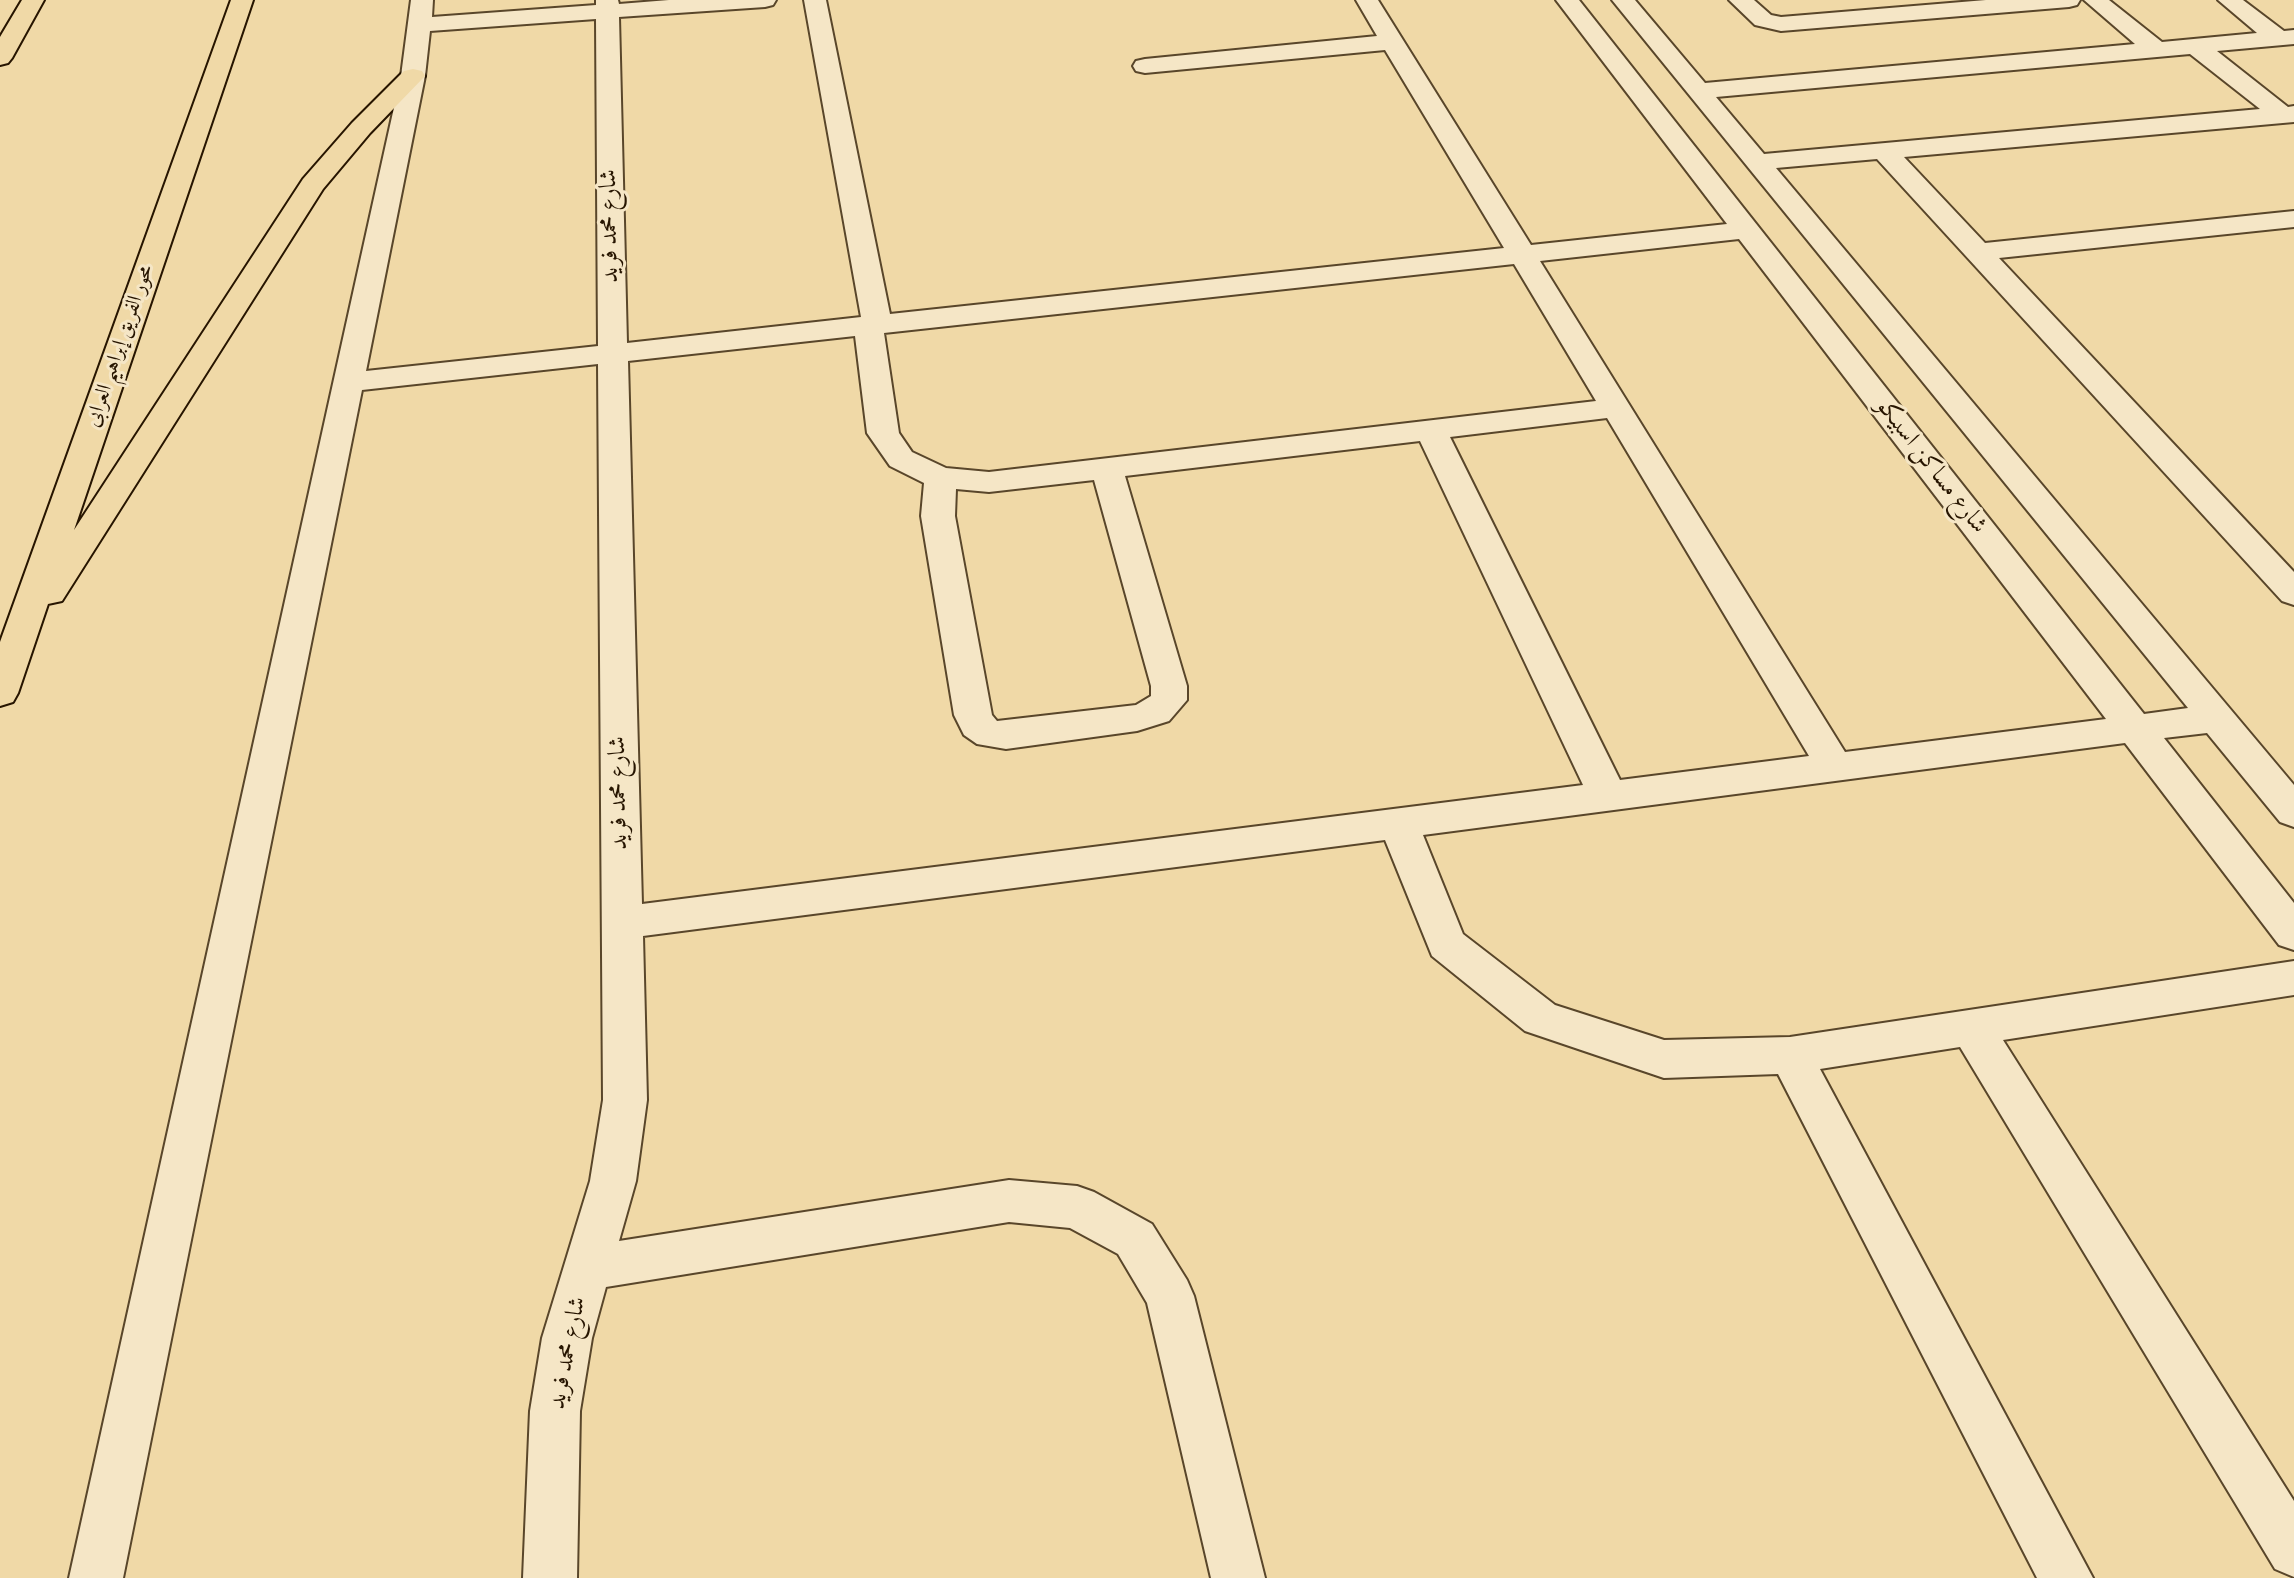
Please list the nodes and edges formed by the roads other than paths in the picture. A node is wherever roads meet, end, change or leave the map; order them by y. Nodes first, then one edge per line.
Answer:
1 (33, 0) edge
2 (242, 0) edge
3 (464, 0) edge
4 (765, 0) edge
5 (815, 0) edge
6 (1367, 0) edge
7 (1567, 0) edge
8 (1622, 0) edge
9 (1740, 0) edge
10 (2069, 0) edge
11 (2095, 0) edge
12 (2229, 0) edge
13 (607, 6) edge
14 (420, 9) edge
15 (2286, 38) edge
16 (1393, 42) junction
17 (2195, 46) junction
18 (2156, 50) junction
19 (0, 58) edge
20 (1145, 66) dead end
21 (413, 76) junction
22 (1698, 91) junction
23 (2288, 114) edge
24 (1884, 150) junction
25 (1757, 162) junction
26 (2294, 219) edge
27 (1746, 230) junction
28 (1977, 252) junction
29 (1523, 255) junction
30 (872, 326) junction
31 (611, 354) junction
32 (348, 382) junction
33 (1616, 408) junction
34 (1431, 430) junction
35 (1107, 468) junction
36 (940, 478) junction
37 (2294, 593) edge
38 (15, 648) junction
39 (0, 693) edge
40 (2217, 718) junction
41 (2135, 729) junction
42 (1835, 767) junction
43 (1608, 796) junction
44 (2294, 812) edge
45 (1398, 823) junction
46 (621, 923) junction
47 (2294, 933) edge
48 (2294, 978) edge
49 (1971, 1027) junction
50 (1790, 1055) junction
51 (586, 1268) junction
52 (2294, 1550) edge
53 (96, 1578) edge
54 (550, 1578) edge
55 (1238, 1578) edge
56 (2066, 1578) edge

1 - 19 main road
2 - 38 main road, محور الفريق إبراهيم العرابى
3 - 14 street
4 - 13 street
5 - 30 street
6 - 16 street
7 - 27 street, شارع مساكن اسبيكو
8 - 22 street
9 - 10 street
11 - 18 street
12 - 15 street
13 - 14 street
13 - 31 street, شارع محمد فريد
14 - 21 street
15 - 17 street
16 - 20 street
16 - 29 street
17 - 18 street
17 - 23 street
18 - 22 street
21 - 32 street
21 - 38 main road
22 - 25 street
23 - 24 street
24 - 25 street
24 - 28 street
25 - 40 street
26 - 28 street
27 - 29 street
27 - 41 street, شارع مساكن اسبيكو
28 - 37 street
29 - 30 street
29 - 33 street
30 - 31 street
30 - 36 street
31 - 32 street
31 - 46 street, شارع محمد فريد
32 - 53 street
33 - 34 street
33 - 42 street
34 - 35 street
34 - 43 street
35 - 36 street
35 - 36 street
38 - 39 main road, محور الفريق إبراهيم العرابى
40 - 41 street
40 - 44 street
41 - 42 street
41 - 47 street, شارع مساكن اسبيكو
42 - 43 street
43 - 45 street
45 - 46 street
45 - 50 street
46 - 51 street, شارع محمد فريد
48 - 49 street
49 - 50 street
49 - 52 street
50 - 56 street
51 - 54 street, شارع محمد فريد
51 - 55 street

